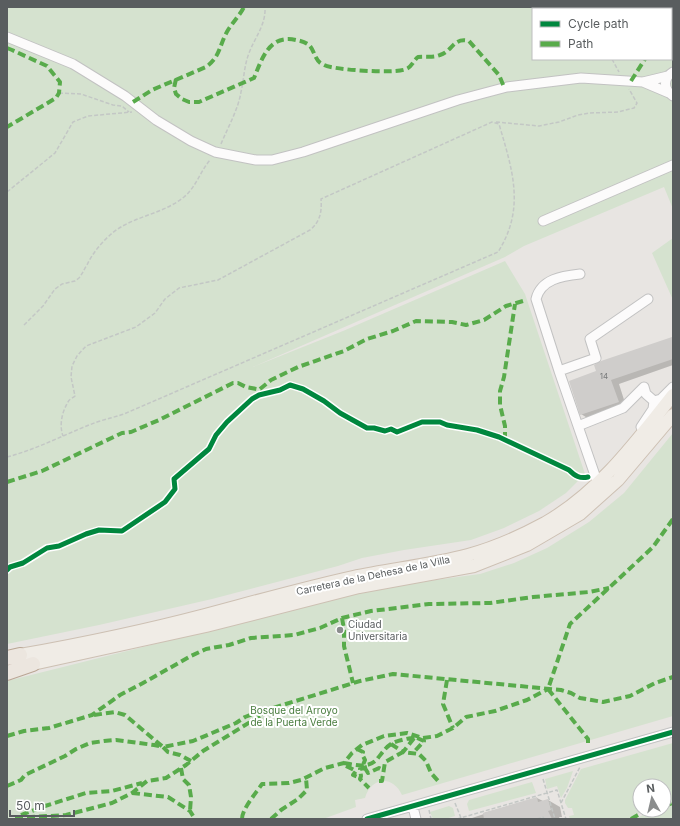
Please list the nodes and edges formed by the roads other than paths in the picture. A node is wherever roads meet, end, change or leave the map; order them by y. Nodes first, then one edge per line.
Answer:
1 (7, 37) edge
2 (670, 74) edge
3 (643, 82) junction
4 (671, 94) edge
5 (673, 165) edge
6 (543, 221) dead end
7 (580, 274) dead end
8 (648, 299) dead end
9 (559, 371) junction
10 (673, 387) edge
11 (673, 395) edge
12 (654, 401) junction
13 (673, 415) edge
14 (578, 426) junction
15 (612, 470) junction
16 (598, 484) junction
17 (11, 657) edge
18 (33, 664) junction
19 (7, 670) edge
20 (7, 673) edge
21 (673, 732) edge
22 (413, 806) junction
23 (367, 819) edge
24 (416, 819) edge

1 - 3 street
2 - 3 street
2 - 4 street
3 - 4 street
5 - 6 street
7 - 9 street
8 - 9 street
9 - 14 street
10 - 12 street
11 - 15 main road, Carretera de la Dehesa de la Villa
12 - 14 street
12 - 15 street
13 - 18 main road, Carretera de la Dehesa de la Villa
14 - 16 street
15 - 16 main road, Carretera de la Dehesa de la Villa
16 - 17 main road, Carretera de la Dehesa de la Villa
18 - 19 highway
18 - 20 highway
21 - 22 street
22 - 23 street
22 - 24 street

